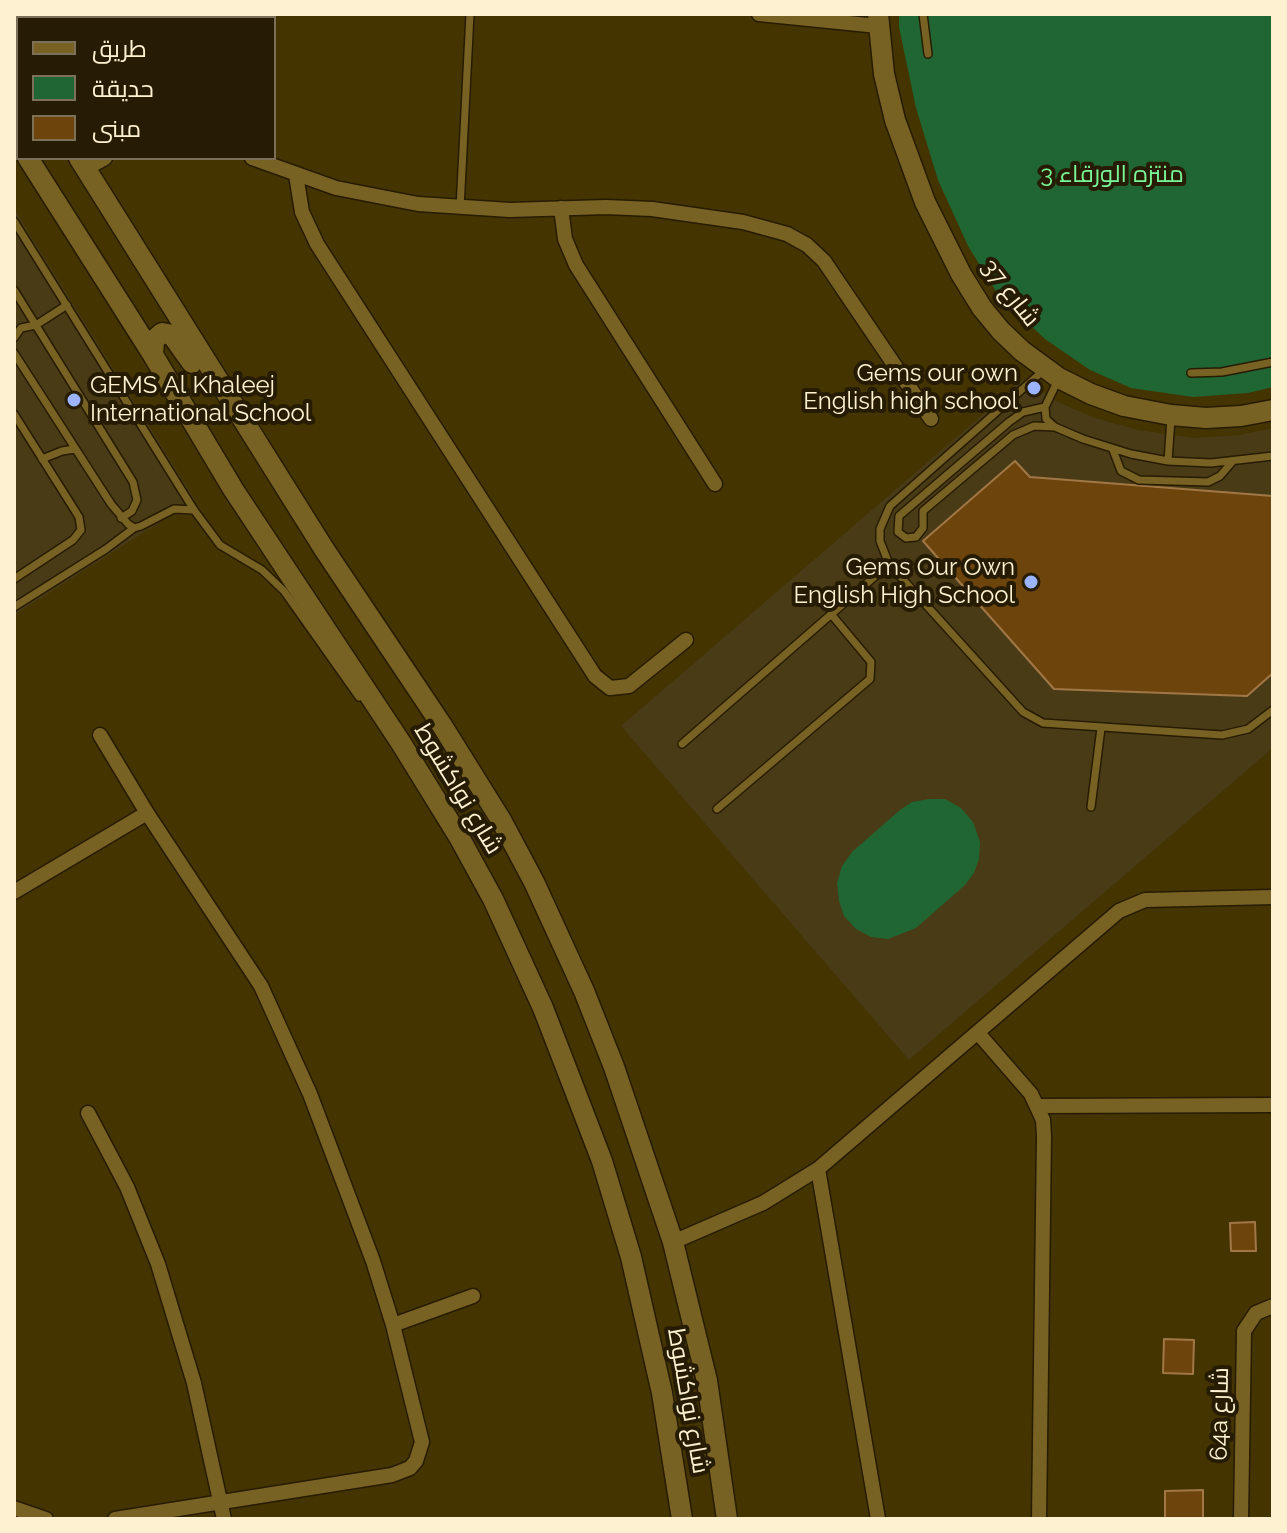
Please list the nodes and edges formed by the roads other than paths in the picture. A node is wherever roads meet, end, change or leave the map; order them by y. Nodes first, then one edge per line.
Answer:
1 (470, 14) edge
2 (759, 14) edge
3 (923, 14) edge
4 (878, 20) edge
5 (928, 54) dead end
6 (29, 160) edge
7 (257, 160) edge
8 (82, 163) edge
9 (296, 175) junction
10 (460, 208) junction
11 (561, 208) junction
12 (14, 221) edge
13 (14, 290) edge
14 (67, 305) junction
15 (36, 325) junction
16 (14, 338) edge
17 (14, 353) edge
18 (153, 355) junction
19 (1273, 362) edge
20 (1052, 373) junction
21 (1191, 373) dead end
22 (1045, 407) junction
23 (1273, 410) edge
24 (14, 414) edge
25 (1171, 415) junction
26 (931, 419) dead end
27 (1055, 427) junction
28 (27, 435) junction
29 (14, 436) edge
30 (75, 449) junction
31 (1113, 450) junction
32 (1273, 456) edge
33 (42, 459) junction
34 (1168, 461) junction
35 (1232, 462) junction
36 (270, 464) junction
37 (715, 484) dead end
38 (194, 510) junction
39 (121, 518) junction
40 (134, 528) junction
41 (889, 564) junction
42 (14, 579) edge
43 (14, 607) edge
44 (831, 614) junction
45 (686, 640) dead end
46 (366, 708) dead end
47 (1273, 710) edge
48 (373, 719) dead end
49 (1101, 728) junction
50 (100, 735) dead end
51 (682, 744) dead end
52 (1091, 807) dead end
53 (717, 809) dead end
54 (147, 813) junction
55 (468, 854) junction
56 (14, 892) edge
57 (1273, 897) edge
58 (978, 1033) junction
59 (1273, 1105) edge
60 (1037, 1106) junction
61 (88, 1113) dead end
62 (818, 1169) junction
63 (673, 1242) junction
64 (473, 1296) dead end
65 (1273, 1306) edge
66 (393, 1325) junction
67 (221, 1503) junction
68 (14, 1508) edge
69 (46, 1519) edge
70 (115, 1519) edge
71 (224, 1519) edge
72 (682, 1519) edge
73 (727, 1519) edge
74 (878, 1519) edge
75 (1039, 1519) edge
76 (1241, 1519) edge

1 - 10 lane
2 - 4 street
3 - 5 lane
4 - 20 street, شارع 37
6 - 18 street, شارع نواكشوط
7 - 9 street
8 - 36 street, شارع نواكشوط
9 - 10 street
9 - 45 street
10 - 11 street
11 - 26 street
11 - 37 street
12 - 14 lane
13 - 15 lane
14 - 15 lane
14 - 38 lane
15 - 16 lane
15 - 39 lane
17 - 30 lane
18 - 36 street
18 - 55 street, شارع نواكشوط
19 - 21 lane
20 - 22 lane
20 - 25 street, شارع 37
20 - 41 lane
22 - 27 lane
22 - 27 lane
23 - 25 street, شارع 37
24 - 28 lane
25 - 34 lane
27 - 31 lane
28 - 29 lane
28 - 33 lane
30 - 33 lane
30 - 39 lane
31 - 34 lane
31 - 35 lane
32 - 35 lane
33 - 42 lane
34 - 35 lane
36 - 63 street, شارع نواكشوط
38 - 40 lane
38 - 46 lane
39 - 40 lane
40 - 43 lane
41 - 44 lane
41 - 49 lane
44 - 51 lane
44 - 53 lane
47 - 49 lane
48 - 55 lane
49 - 52 lane
50 - 54 street
54 - 56 street
54 - 66 street
55 - 72 street, شارع نواكشوط
57 - 58 street
58 - 60 street
58 - 62 street
59 - 60 street
60 - 75 street
61 - 67 street
62 - 63 street
62 - 74 street
63 - 73 street, شارع نواكشوط
64 - 66 street
65 - 76 street, 64a شارع
66 - 67 street
67 - 70 street
67 - 71 street
68 - 69 street

